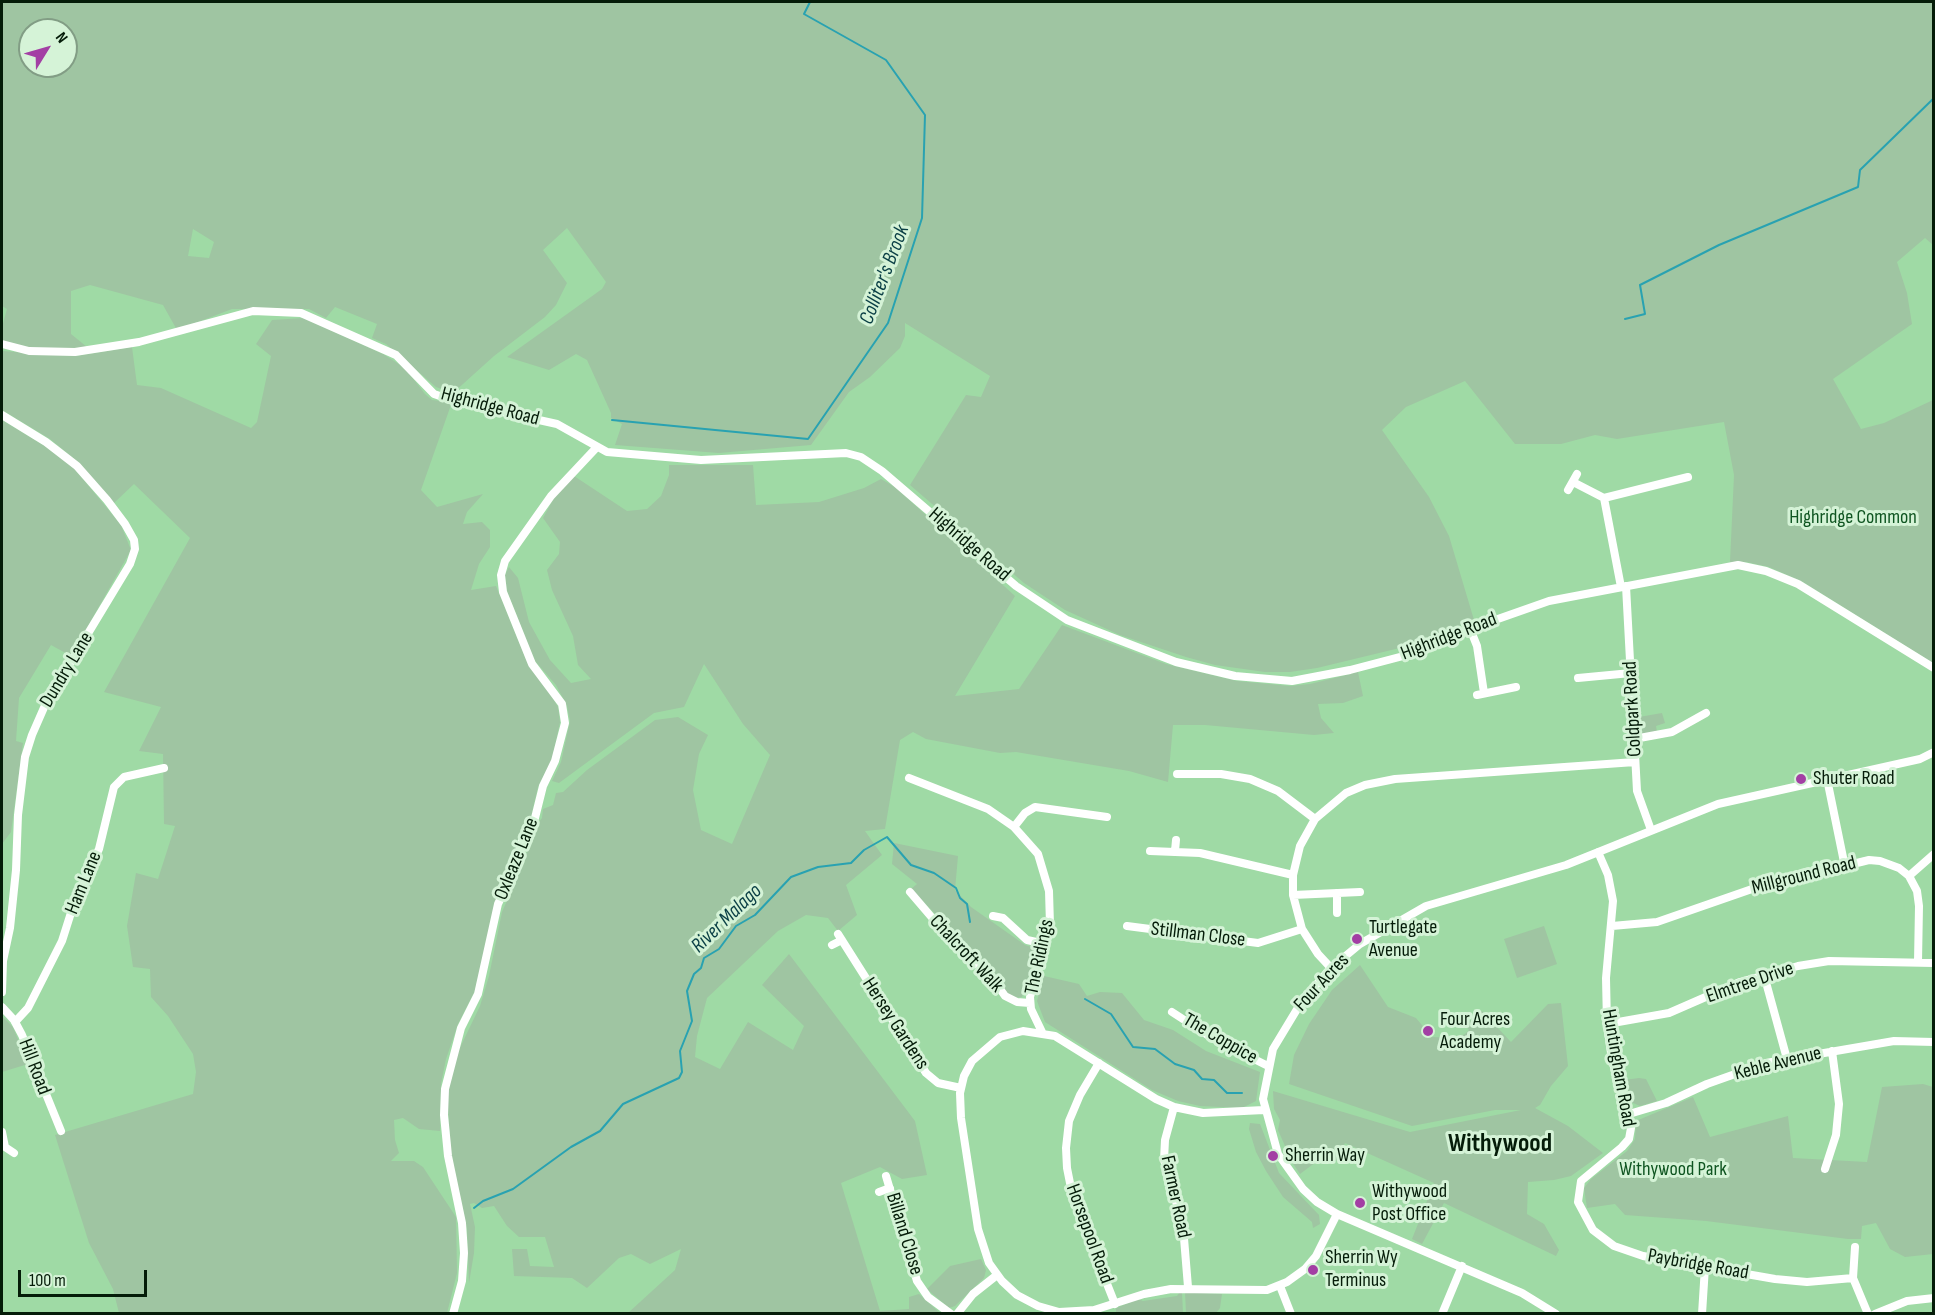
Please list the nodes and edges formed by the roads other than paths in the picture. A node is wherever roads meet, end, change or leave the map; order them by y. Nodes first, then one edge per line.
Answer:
1 (2, 344) edge
2 (2, 415) edge
3 (597, 447) junction
4 (1577, 474) dead end
5 (1688, 477) dead end
6 (1573, 482) junction
7 (1568, 490) dead end
8 (1604, 498) junction
9 (1624, 587) junction
10 (1471, 631) junction
11 (1934, 668) edge
12 (1631, 673) junction
13 (1578, 678) dead end
14 (1516, 687) dead end
15 (1706, 713) dead end
16 (1634, 739) junction
17 (1934, 752) edge
18 (1635, 762) junction
19 (164, 768) dead end
20 (1177, 774) dead end
21 (909, 778) dead end
22 (1827, 779) junction
23 (1107, 817) dead end
24 (1315, 819) junction
25 (1014, 827) junction
26 (1651, 830) junction
27 (1176, 840) dead end
28 (1150, 851) dead end
29 (1175, 851) junction
30 (1598, 852) junction
31 (1934, 854) edge
32 (1845, 867) junction
33 (1293, 875) junction
34 (1909, 876) junction
35 (910, 892) dead end
36 (1360, 892) dead end
37 (1337, 893) junction
38 (1293, 895) junction
39 (1337, 913) dead end
40 (993, 916) dead end
41 (1127, 926) dead end
42 (1612, 926) junction
43 (1302, 929) junction
44 (1046, 944) junction
45 (832, 945) dead end
46 (1918, 962) junction
47 (1934, 963) edge
48 (1331, 968) junction
49 (1764, 975) junction
50 (2, 992) edge
51 (1030, 1003) junction
52 (2, 1007) edge
53 (1172, 1012) dead end
54 (15, 1022) junction
55 (1606, 1024) junction
56 (1042, 1032) junction
57 (1934, 1042) edge
58 (1833, 1051) junction
59 (1787, 1059) junction
60 (1099, 1063) junction
61 (1268, 1066) junction
62 (961, 1088) junction
63 (1174, 1107) junction
64 (1264, 1110) junction
65 (1629, 1114) junction
66 (61, 1131) dead end
67 (2, 1132) edge
68 (3, 1149) edge
69 (14, 1153) dead end
70 (1825, 1169) dead end
71 (886, 1176) dead end
72 (891, 1188) junction
73 (1578, 1191) joint
74 (879, 1192) dead end
75 (1337, 1214) junction
76 (1855, 1247) dead end
77 (1462, 1266) junction
78 (1705, 1267) junction
79 (997, 1275) junction
80 (1853, 1278) junction
81 (1280, 1286) junction
82 (1188, 1287) junction
83 (1934, 1298) edge
84 (1115, 1304) junction
85 (453, 1314) edge
86 (951, 1314) edge
87 (957, 1314) edge
88 (1291, 1314) edge
89 (1442, 1314) edge
90 (1556, 1314) edge
91 (1702, 1314) edge
92 (1868, 1314) edge
93 (1875, 1314) edge

1 - 3 street, Highridge Road
2 - 50 street, Dundry Lane
3 - 10 street, Highridge Road
3 - 85 street, Oxleaze Lane
4 - 6 street
5 - 8 street
6 - 7 street
6 - 8 street
8 - 9 street, Coldpark Road
9 - 10 street, Highridge Road
9 - 11 street, Highridge Road
9 - 12 street, Coldpark Road
10 - 14 street
12 - 13 street
12 - 16 street, Coldpark Road
15 - 16 street
16 - 18 street, Coldpark Road
17 - 22 street, Four Acres
18 - 24 street
18 - 26 street, Coldpark Road
19 - 54 street, Ham Lane
20 - 24 street
21 - 25 street, The Ridings
22 - 26 street, Four Acres
22 - 32 street
23 - 25 street
24 - 33 street
25 - 44 street, The Ridings
26 - 30 street, Four Acres
27 - 29 street
28 - 29 street
29 - 33 street
30 - 42 street, Huntingham Road
30 - 48 street, Four Acres
31 - 34 street
32 - 34 street, Millground Road
32 - 42 street, Millground Road
33 - 38 street
34 - 46 street
35 - 51 street, Chalcroft Walk
36 - 37 street
37 - 38 street
37 - 39 street
38 - 43 street
40 - 44 street
41 - 43 street, Stillman Close
42 - 55 street, Huntingham Road
43 - 48 street
44 - 51 street, The Ridings
45 - 62 street, Hersey Gardens
46 - 47 street, Elmtree Drive
46 - 49 street, Elmtree Drive
48 - 61 street, Four Acres
49 - 55 street, Elmtree Drive
49 - 59 street
51 - 56 street, The Ridings
52 - 54 street, Hill Road
53 - 61 street, The Coppice
54 - 66 street, Hill Road
55 - 65 street, Huntingham Road
56 - 60 street
56 - 62 street
57 - 58 street, Keble Avenue
58 - 59 street, Keble Avenue
58 - 70 street
59 - 65 street, Keble Avenue
60 - 63 street
60 - 84 street, Horsepool Road
61 - 64 street, Four Acres
62 - 79 street
63 - 64 street
63 - 82 street, Farmer Road
64 - 75 street, Four Acres
65 - 73 street, Huntingham Road
67 - 68 street
68 - 69 street
71 - 72 street, Billand Close
72 - 74 street
72 - 86 street, Billand Close
73 - 78 street, Paybridge Road
75 - 77 street, Four Acres
75 - 81 street
76 - 80 street
77 - 89 street
77 - 90 street, Four Acres
78 - 80 street, Paybridge Road
78 - 91 street
79 - 84 street
79 - 87 street
80 - 92 street
81 - 82 street
81 - 88 street
82 - 84 street
83 - 93 street

